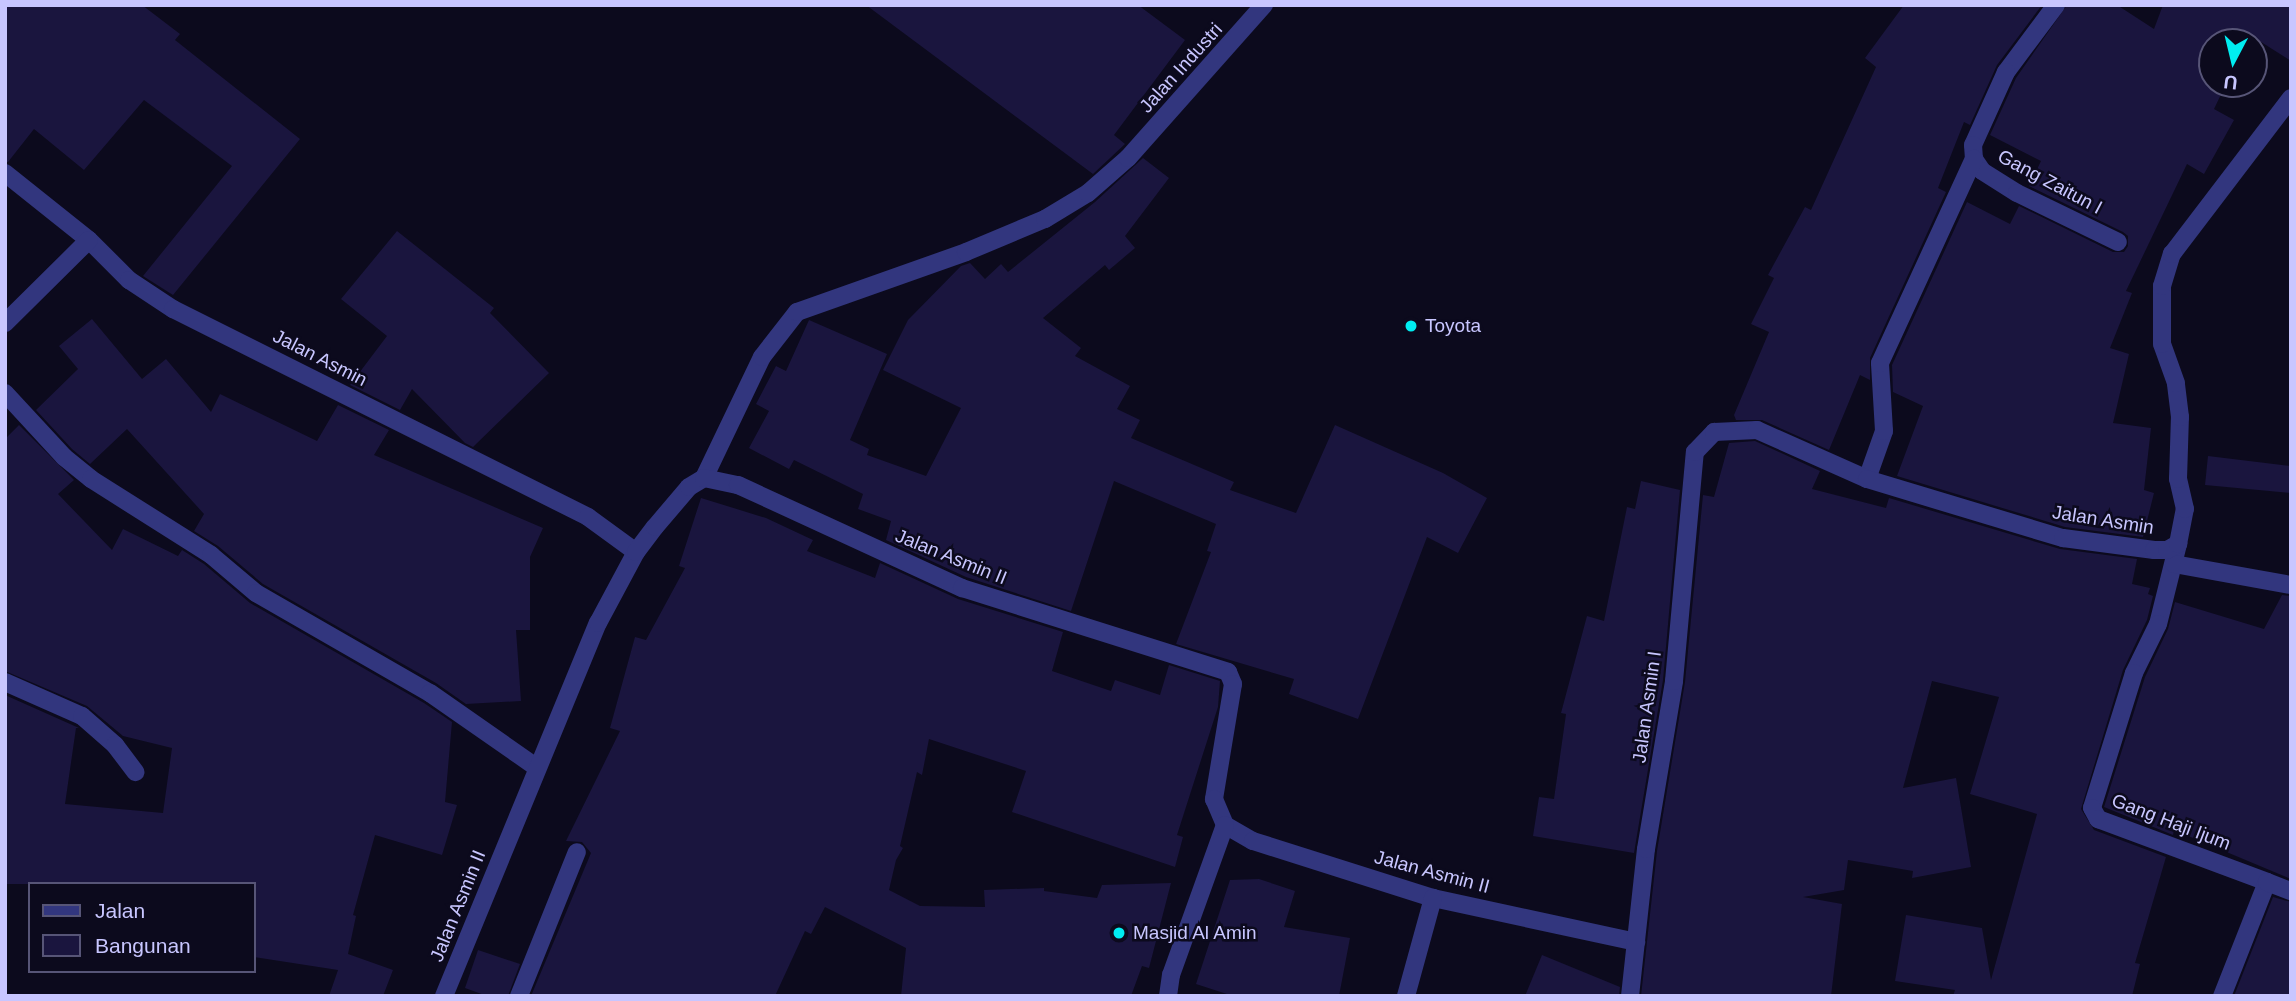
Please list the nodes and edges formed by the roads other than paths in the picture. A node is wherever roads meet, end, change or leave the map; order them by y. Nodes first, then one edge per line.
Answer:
1 (1264, 5) edge
2 (2056, 5) edge
3 (2291, 99) edge
4 (1974, 159) junction
5 (5, 173) edge
6 (89, 240) junction
7 (2118, 242) dead end
8 (5, 323) edge
9 (5, 393) edge
10 (1714, 432) joint
11 (704, 478) junction
12 (1867, 479) junction
13 (2178, 544) junction
14 (636, 552) junction
15 (2174, 564) junction
16 (2291, 585) edge
17 (5, 682) edge
18 (536, 767) junction
19 (135, 772) dead end
20 (1225, 825) junction
21 (577, 852) dead end
22 (2267, 881) junction
23 (2291, 891) edge
24 (1433, 898) junction
25 (1636, 942) junction
26 (444, 996) edge
27 (519, 996) edge
28 (1168, 996) edge
29 (1406, 996) edge
30 (1630, 996) edge
31 (2222, 996) edge

1 - 11 street, Jalan Industri
2 - 4 street, Gang Zaitun I
3 - 13 street, Jalan Asmin
4 - 7 street, Gang Zaitun I
4 - 12 street
5 - 6 street, Jalan Asmin
6 - 8 street
6 - 14 street, Jalan Asmin
9 - 18 street
10 - 12 street, Jalan Asmin
10 - 25 street, Jalan Asmin I
11 - 14 street, Jalan Asmin II
11 - 20 street, Jalan Asmin II
12 - 13 street, Jalan Asmin
13 - 15 street, Gang Haji Ijum
14 - 18 street, Jalan Asmin II
15 - 16 street
15 - 22 street, Gang Haji Ijum
17 - 19 street
18 - 26 street, Jalan Asmin II
20 - 24 street, Jalan Asmin II
20 - 28 street
21 - 27 street
22 - 23 street, Gang Haji Ijum
22 - 31 street
24 - 25 street, Jalan Asmin II
24 - 29 street
25 - 30 street, Jalan Asmin I

